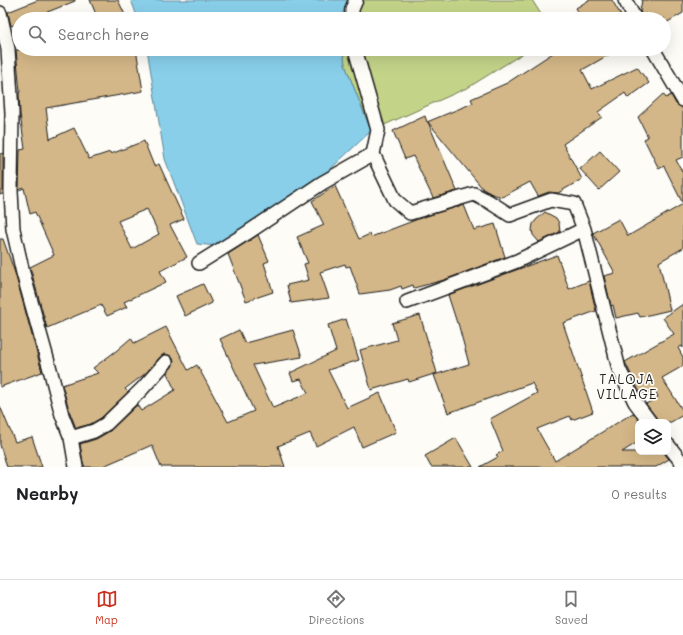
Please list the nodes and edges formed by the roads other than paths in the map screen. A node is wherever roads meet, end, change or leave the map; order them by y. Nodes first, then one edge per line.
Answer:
1 (356, 0) edge
2 (625, 0) edge
3 (352, 12) edge
4 (631, 12) edge
5 (0, 13) edge
6 (357, 56) edge
7 (657, 56) edge
8 (683, 100) edge
9 (6, 135) edge
10 (373, 154) junction
11 (584, 229) junction
12 (199, 263) dead end
13 (407, 302) dead end
14 (166, 362) dead end
15 (648, 419) edge
16 (71, 438) junction
17 (671, 449) edge
18 (683, 464) edge
19 (76, 467) edge

1 - 3 street
2 - 4 street
5 - 9 street
6 - 10 street
7 - 8 street
9 - 16 street
10 - 11 street
10 - 12 street
11 - 13 street
11 - 15 street
14 - 16 street
16 - 19 street
17 - 18 street

